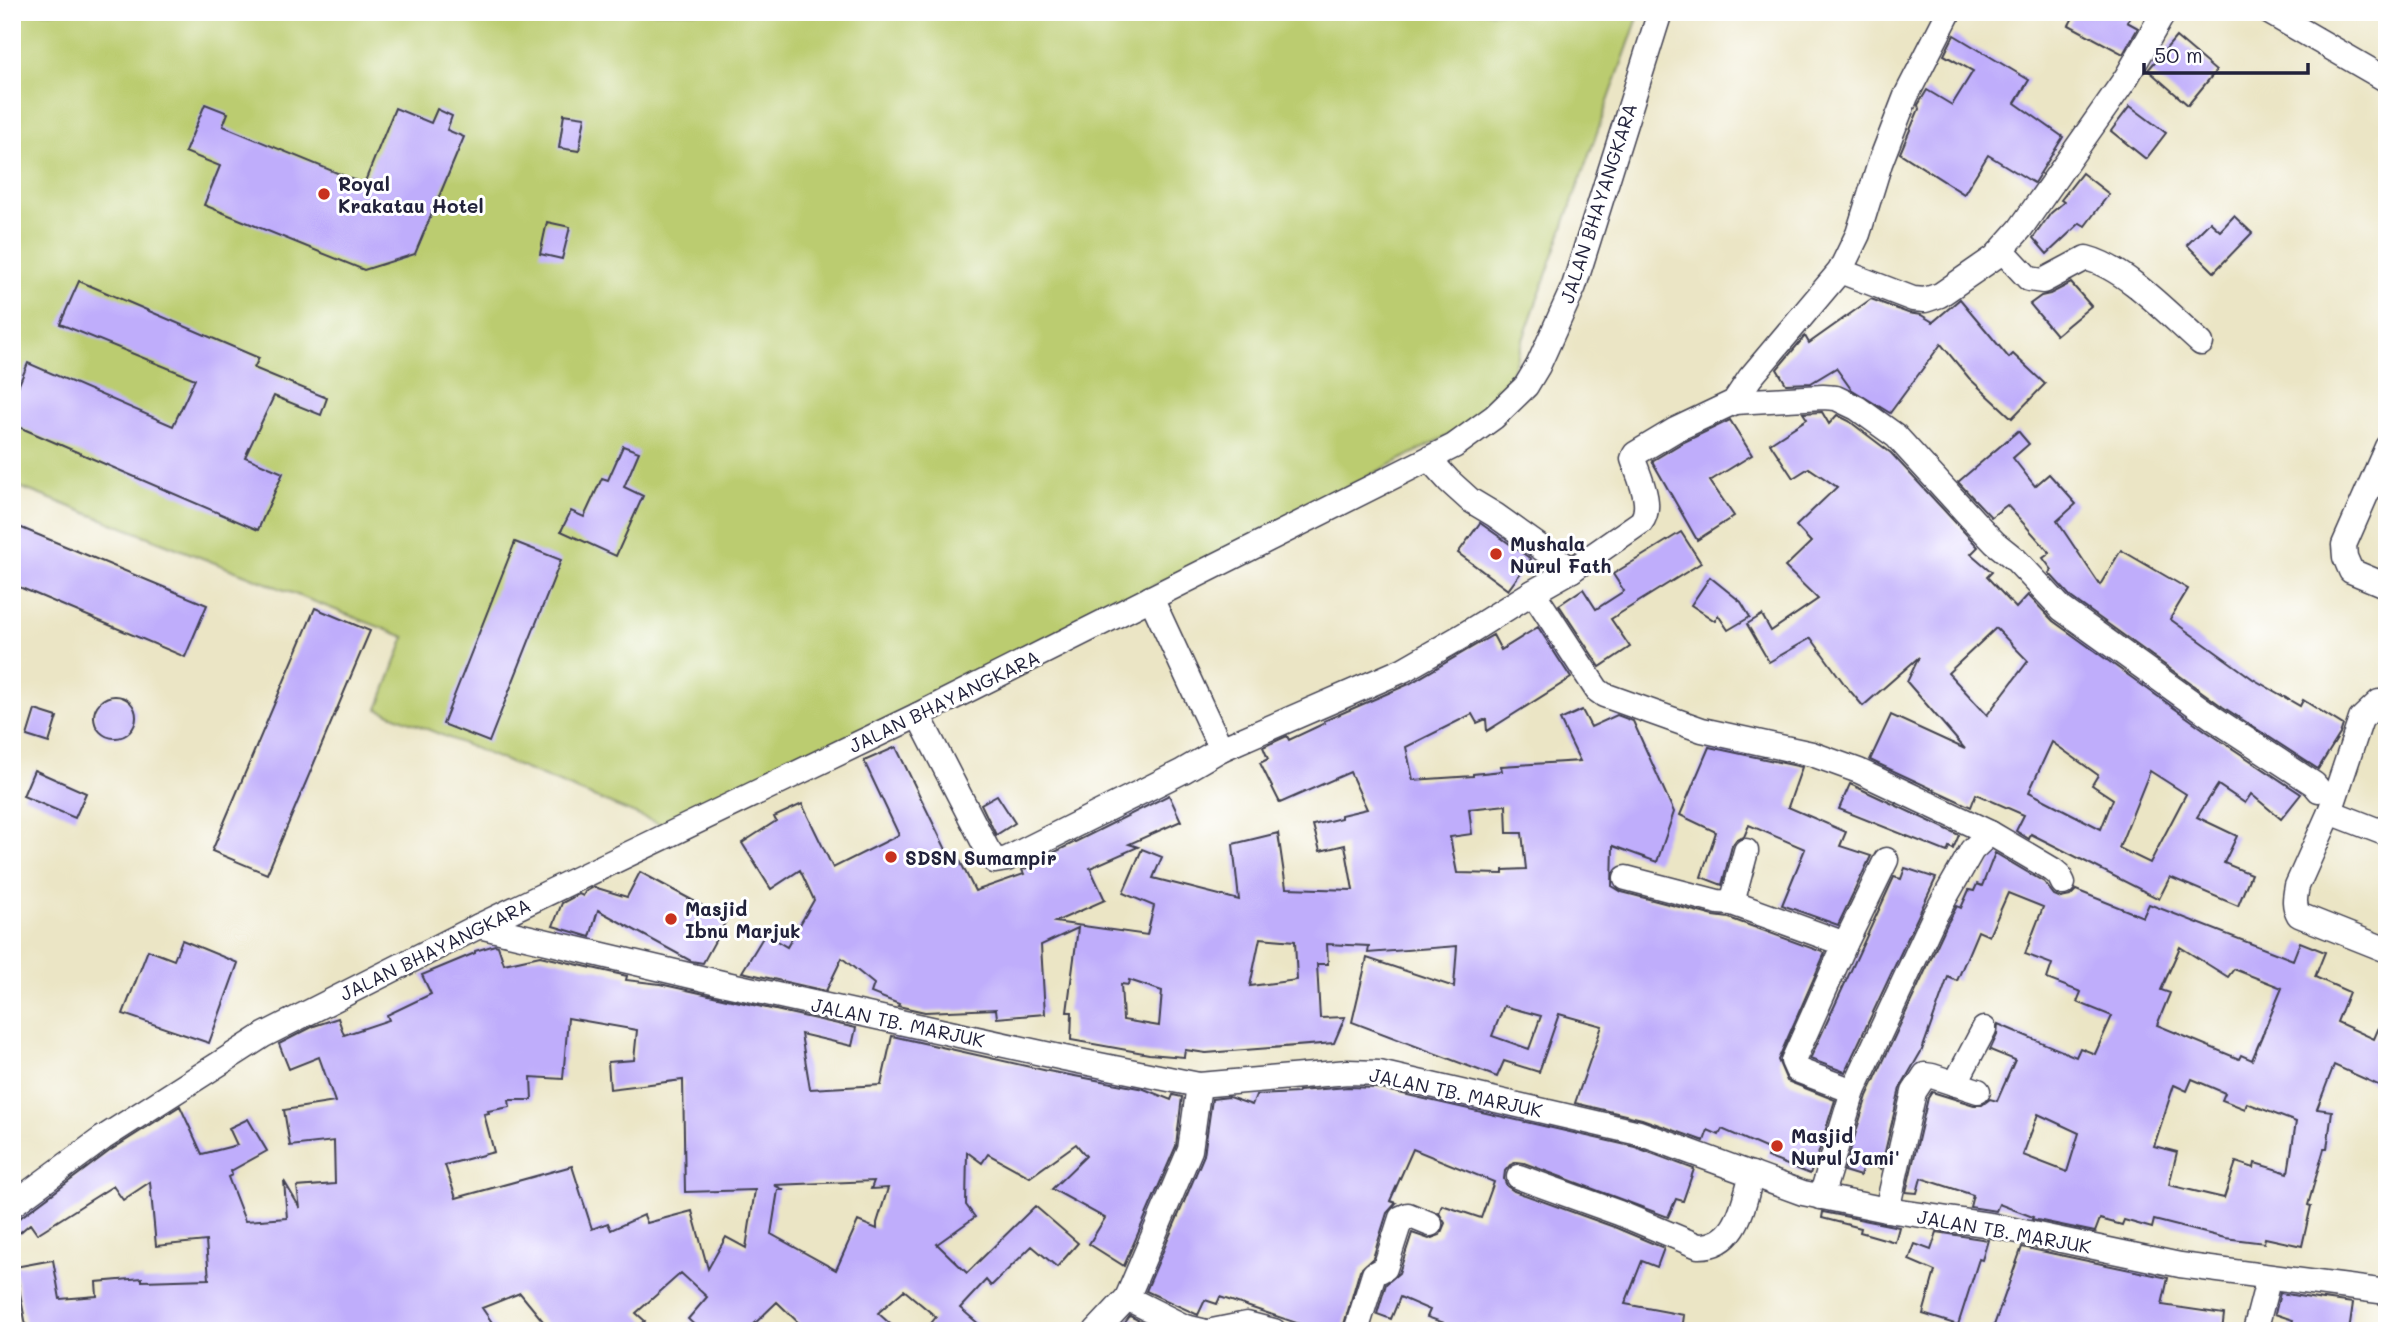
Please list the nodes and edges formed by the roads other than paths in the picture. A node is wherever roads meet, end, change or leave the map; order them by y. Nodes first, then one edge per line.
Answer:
1 (1660, 12) edge
2 (1949, 12) edge
3 (2164, 12) edge
4 (2269, 12) edge
5 (2387, 80) edge
6 (2002, 250) junction
7 (1840, 271) junction
8 (2201, 342) dead end
9 (1734, 402) junction
10 (2387, 447) edge
11 (1429, 459) junction
12 (1572, 570) junction
13 (2387, 586) edge
14 (1532, 592) junction
15 (1151, 598) junction
16 (2387, 702) edge
17 (918, 715) junction
18 (1221, 749) junction
19 (2325, 801) junction
20 (1990, 832) junction
21 (2387, 834) edge
22 (1746, 851) dead end
23 (1886, 860) dead end
24 (1626, 878) dead end
25 (2063, 883) dead end
26 (1732, 903) junction
27 (479, 926) junction
28 (1845, 944) junction
29 (2387, 950) edge
30 (1984, 1029) dead end
31 (1199, 1085) junction
32 (1853, 1091) junction
33 (1752, 1174) junction
34 (1519, 1177) dead end
35 (1821, 1197) junction
36 (12, 1205) edge
37 (1887, 1210) junction
38 (1430, 1224) dead end
39 (2269, 1277) junction
40 (2387, 1292) edge
41 (1127, 1298) junction
42 (1096, 1331) edge
43 (1202, 1331) edge
44 (1212, 1331) edge
45 (1274, 1331) edge
46 (1356, 1331) edge
47 (2255, 1331) edge

1 - 11 street, JALAN BHAYANGKARA
2 - 7 street
3 - 6 street
4 - 5 street
6 - 7 street
6 - 8 street
7 - 9 street
9 - 12 street
9 - 19 street
10 - 13 street
11 - 12 street
11 - 15 street, JALAN BHAYANGKARA
12 - 14 street
14 - 18 street
14 - 20 street
15 - 17 street, JALAN BHAYANGKARA
15 - 18 street
16 - 19 street
17 - 18 street
17 - 27 street, JALAN BHAYANGKARA
19 - 21 street
19 - 29 street
20 - 25 street
20 - 32 street
22 - 26 street
23 - 28 street
24 - 26 street
26 - 28 street
27 - 31 street, JALAN TB. MARJUK
27 - 36 street, JALAN BHAYANGKARA
28 - 32 street
30 - 37 street
31 - 33 street, JALAN TB. MARJUK
31 - 41 street
32 - 35 street
33 - 34 street
33 - 35 street, JALAN TB. MARJUK
35 - 37 street, JALAN TB. MARJUK
37 - 39 street, JALAN TB. MARJUK
38 - 46 street
39 - 40 street, JALAN TB. MARJUK
39 - 47 street
41 - 42 street
41 - 43 street
44 - 45 street

